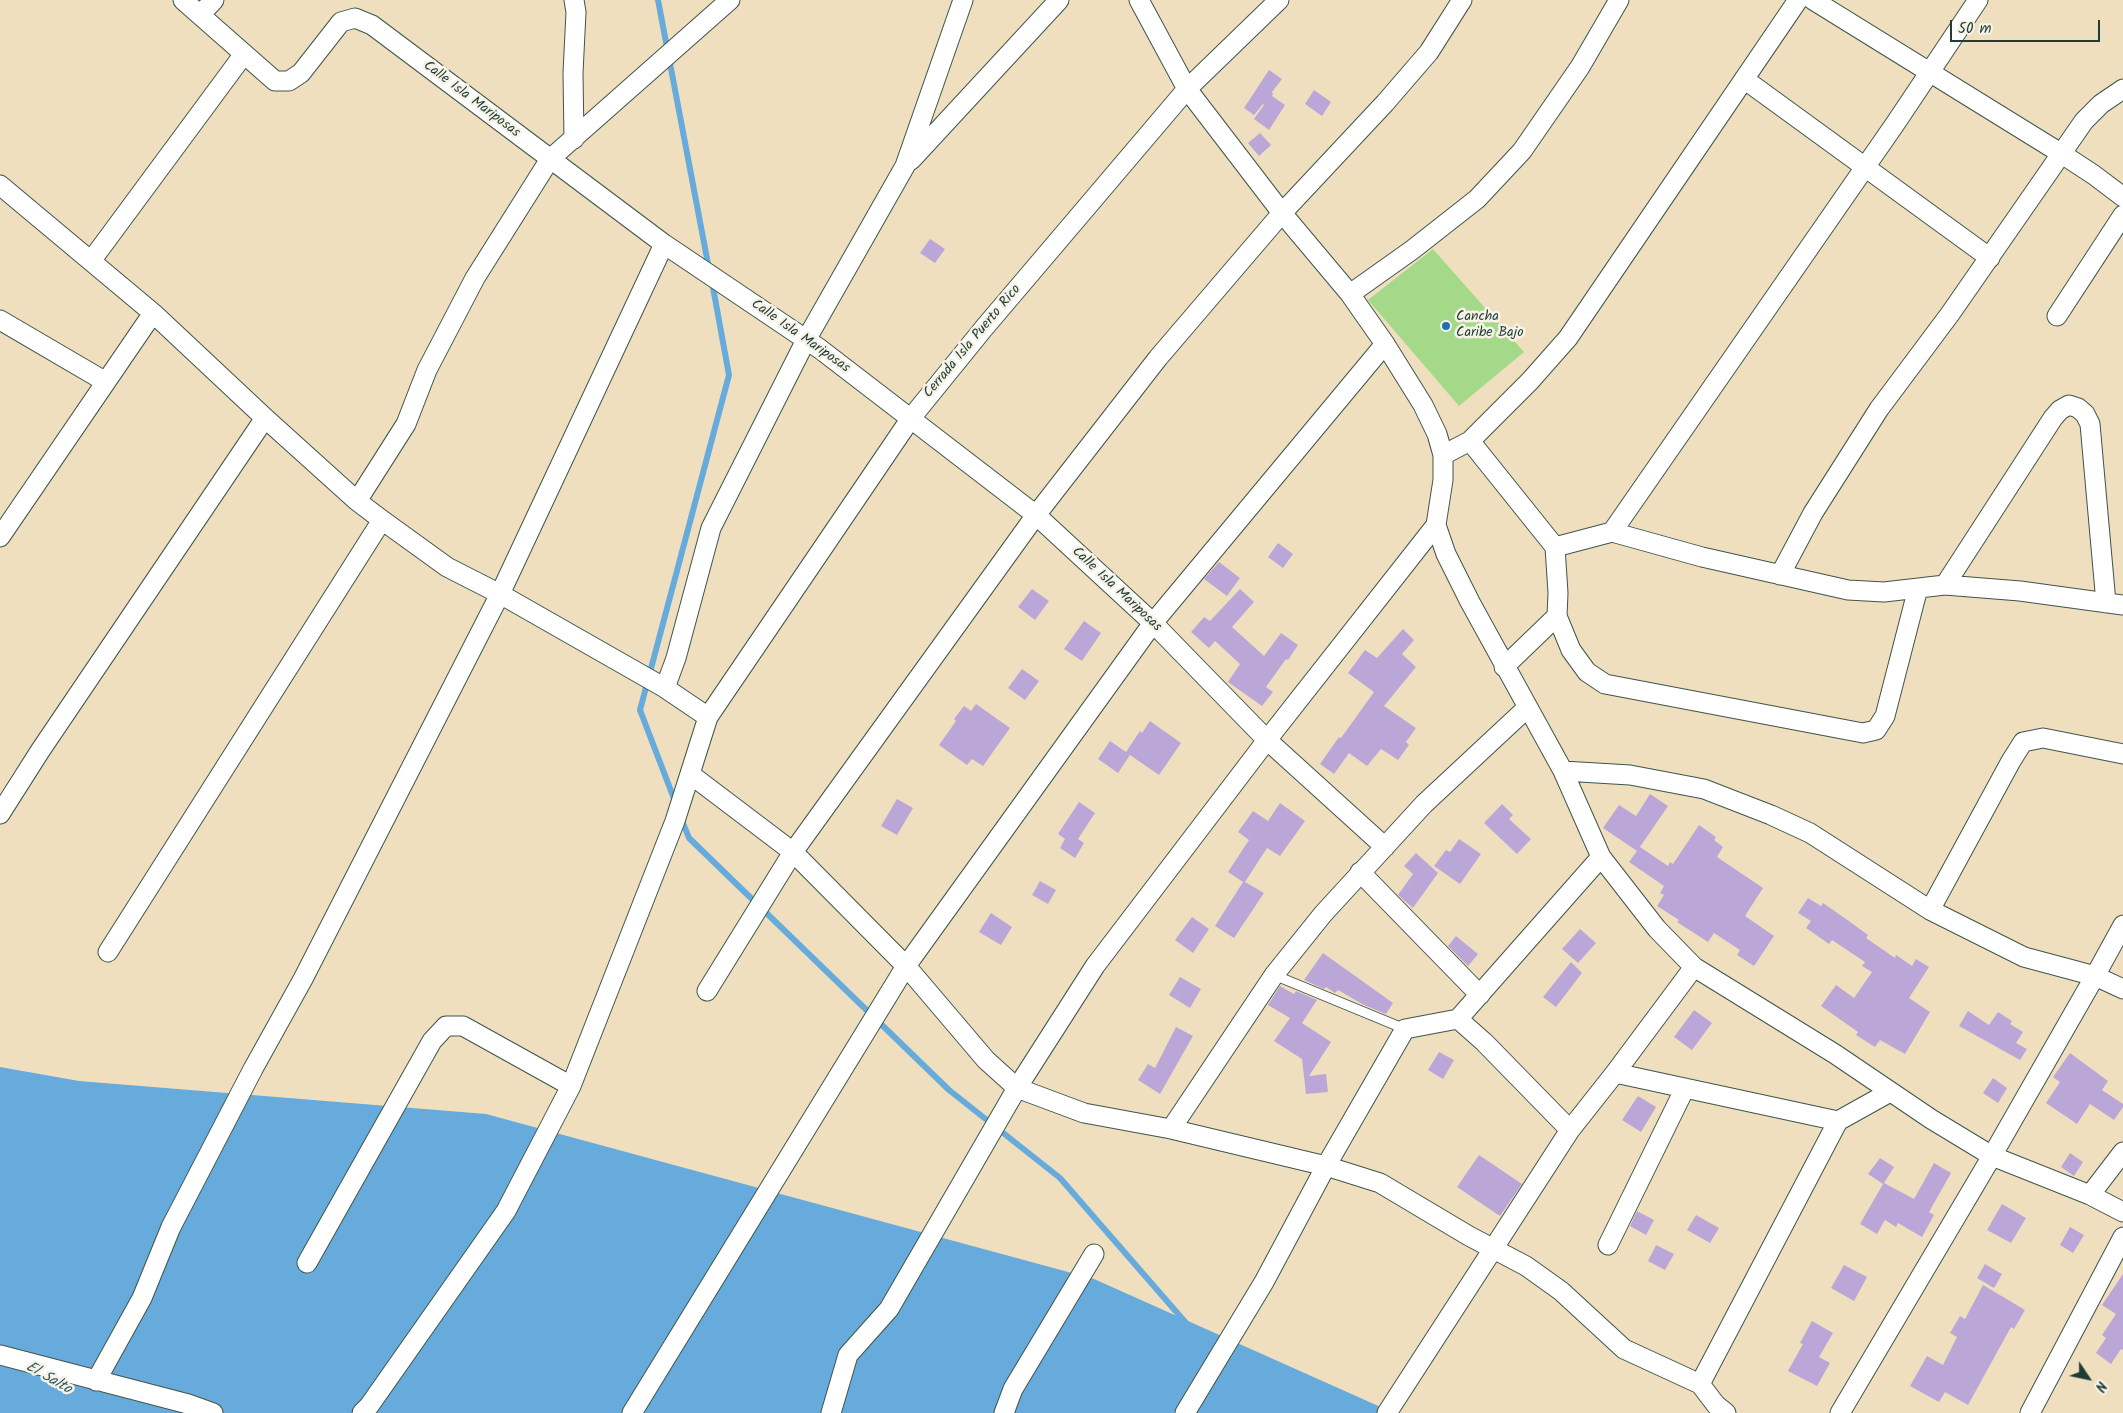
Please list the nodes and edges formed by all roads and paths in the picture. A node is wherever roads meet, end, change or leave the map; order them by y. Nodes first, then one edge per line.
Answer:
1 (183, 0) edge
2 (214, 0) edge
3 (574, 0) edge
4 (730, 0) edge
5 (962, 0) edge
6 (1059, 0) edge
7 (1139, 0) edge
8 (1279, 0) edge
9 (1462, 0) edge
10 (1619, 0) edge
11 (1798, 0) edge
12 (1813, 0) edge
13 (1978, 0) edge
14 (200, 15) junction
15 (244, 54) junction
16 (1930, 72) junction
17 (1744, 79) junction
18 (1187, 89) junction
19 (2123, 90) edge
20 (574, 139) junction
21 (2062, 154) junction
22 (550, 159) junction
23 (905, 166) junction
24 (1865, 168) junction
25 (0, 185) edge
26 (2123, 197) edge
27 (1282, 213) junction
28 (2123, 215) edge
29 (664, 244) junction
30 (1990, 258) junction
31 (91, 261) junction
32 (1350, 294) junction
33 (153, 313) junction
34 (2057, 316) dead end
35 (0, 320) edge
36 (806, 340) junction
37 (1385, 344) junction
38 (106, 382) junction
39 (265, 418) junction
40 (911, 418) junction
41 (1470, 441) junction
42 (1443, 455) junction
43 (357, 501) junction
44 (1036, 515) junction
45 (382, 520) junction
46 (1436, 525) junction
47 (1612, 532) junction
48 (0, 537) edge
49 (1555, 547) junction
50 (1780, 575) junction
51 (1945, 585) junction
52 (1918, 588) junction
53 (500, 594) junction
54 (2115, 604) edge
55 (1557, 616) junction
56 (1153, 623) junction
57 (1504, 667) junction
58 (665, 688) junction
59 (1527, 708) junction
60 (708, 717) junction
61 (1267, 740) junction
62 (2123, 754) edge
63 (1563, 771) junction
64 (690, 774) junction
65 (0, 814) edge
66 (1385, 847) junction
67 (793, 852) junction
68 (1601, 857) junction
69 (1360, 872) junction
70 (1930, 910) junction
71 (2123, 925) edge
72 (108, 952) dead end
73 (906, 966) junction
74 (1694, 966) junction
75 (1274, 975) junction
76 (2096, 976) junction
77 (2123, 989) edge
78 (706, 991) dead end
79 (1480, 995) junction
80 (1458, 1019) junction
81 (1406, 1029) junction
82 (1615, 1073) junction
83 (571, 1086) junction
84 (1018, 1088) junction
85 (1685, 1088) junction
86 (1890, 1092) junction
87 (1838, 1121) junction
88 (1171, 1129) junction
89 (1570, 1130) junction
90 (2123, 1152) edge
91 (1992, 1156) junction
92 (1326, 1166) junction
93 (2090, 1195) junction
94 (2123, 1212) edge
95 (2123, 1237) edge
96 (1608, 1246) dead end
97 (1494, 1250) junction
98 (1094, 1254) dead end
99 (307, 1263) dead end
100 (0, 1355) edge
101 (96, 1381) junction
102 (1700, 1384) junction
103 (213, 1413) edge
104 (362, 1413) edge
105 (632, 1413) edge
106 (831, 1413) edge
107 (1004, 1413) edge
108 (1186, 1413) edge
109 (1387, 1413) edge
110 (1726, 1413) edge
111 (1840, 1413) edge
112 (2030, 1413) edge

1 - 14 street, Calle Isla Mariposas
2 - 14 street
3 - 20 street
4 - 20 street
5 - 23 street
6 - 23 street
7 - 18 street
8 - 18 street, Cerrada Isla Puerto Rico
9 - 27 street
10 - 32 street
11 - 17 street
12 - 16 street
13 - 16 street
14 - 15 street, Calle Isla Mariposas
15 - 22 street, Calle Isla Mariposas
15 - 31 street
16 - 21 street
16 - 24 street
17 - 24 street
17 - 41 street
18 - 27 street
18 - 40 street, Cerrada Isla Puerto Rico
19 - 21 street
20 - 22 street
21 - 26 street
21 - 30 street
22 - 29 street, Calle Isla Mariposas
22 - 43 street
23 - 36 street
24 - 30 street
24 - 47 street
25 - 31 street
27 - 32 street
27 - 44 street
28 - 34 street
29 - 36 street, Calle Isla Mariposas
29 - 53 street
30 - 50 street
31 - 33 street
32 - 37 street
33 - 38 street
33 - 39 street
35 - 38 street
36 - 40 street, Calle Isla Mariposas
36 - 58 street
37 - 42 street
37 - 56 street
38 - 48 street
39 - 43 street
39 - 65 street
40 - 44 street, Calle Isla Mariposas
40 - 60 street, Cerrada Isla Puerto Rico
41 - 42 street
41 - 49 street
42 - 46 street
43 - 45 street
44 - 56 street, Calle Isla Mariposas
44 - 67 street
45 - 53 street
45 - 72 street
46 - 57 street
46 - 61 street
47 - 49 street
47 - 50 street
49 - 55 street
50 - 52 street
51 - 52 street
51 - 54 street
51 - 54 street
52 - 55 street
53 - 58 street
53 - 101 street
55 - 57 street
56 - 61 street, Calle Isla Mariposas
56 - 73 street
57 - 59 street
58 - 60 street
59 - 63 street
59 - 66 street
60 - 64 street, Cerrada Isla Puerto Rico
61 - 66 street, Calle Isla Mariposas
61 - 84 street
62 - 70 street
63 - 68 street
63 - 70 street
64 - 67 street
64 - 83 street, Cerrada Isla Puerto Rico
66 - 69 street
67 - 73 street
67 - 78 street
68 - 74 street
68 - 79 street
69 - 75 street
69 - 79 street
70 - 76 street
71 - 76 street
73 - 84 street
73 - 105 street
74 - 82 street
74 - 86 street
75 - 81 lane
75 - 88 street
76 - 77 street
76 - 91 street
79 - 80 street
80 - 81 street
80 - 89 street
81 - 92 street
82 - 85 street
82 - 89 street
83 - 99 street
83 - 104 street, Cerrada Isla Puerto Rico
84 - 88 street
84 - 106 street
85 - 87 street
85 - 96 street
86 - 87 street
86 - 91 street
87 - 102 street
88 - 92 street
89 - 97 street
90 - 93 street
91 - 93 street
91 - 111 street
92 - 97 street
92 - 108 street
93 - 94 street
95 - 112 street
97 - 102 street
97 - 109 street
98 - 107 street
100 - 101 street
101 - 103 street
102 - 110 street

